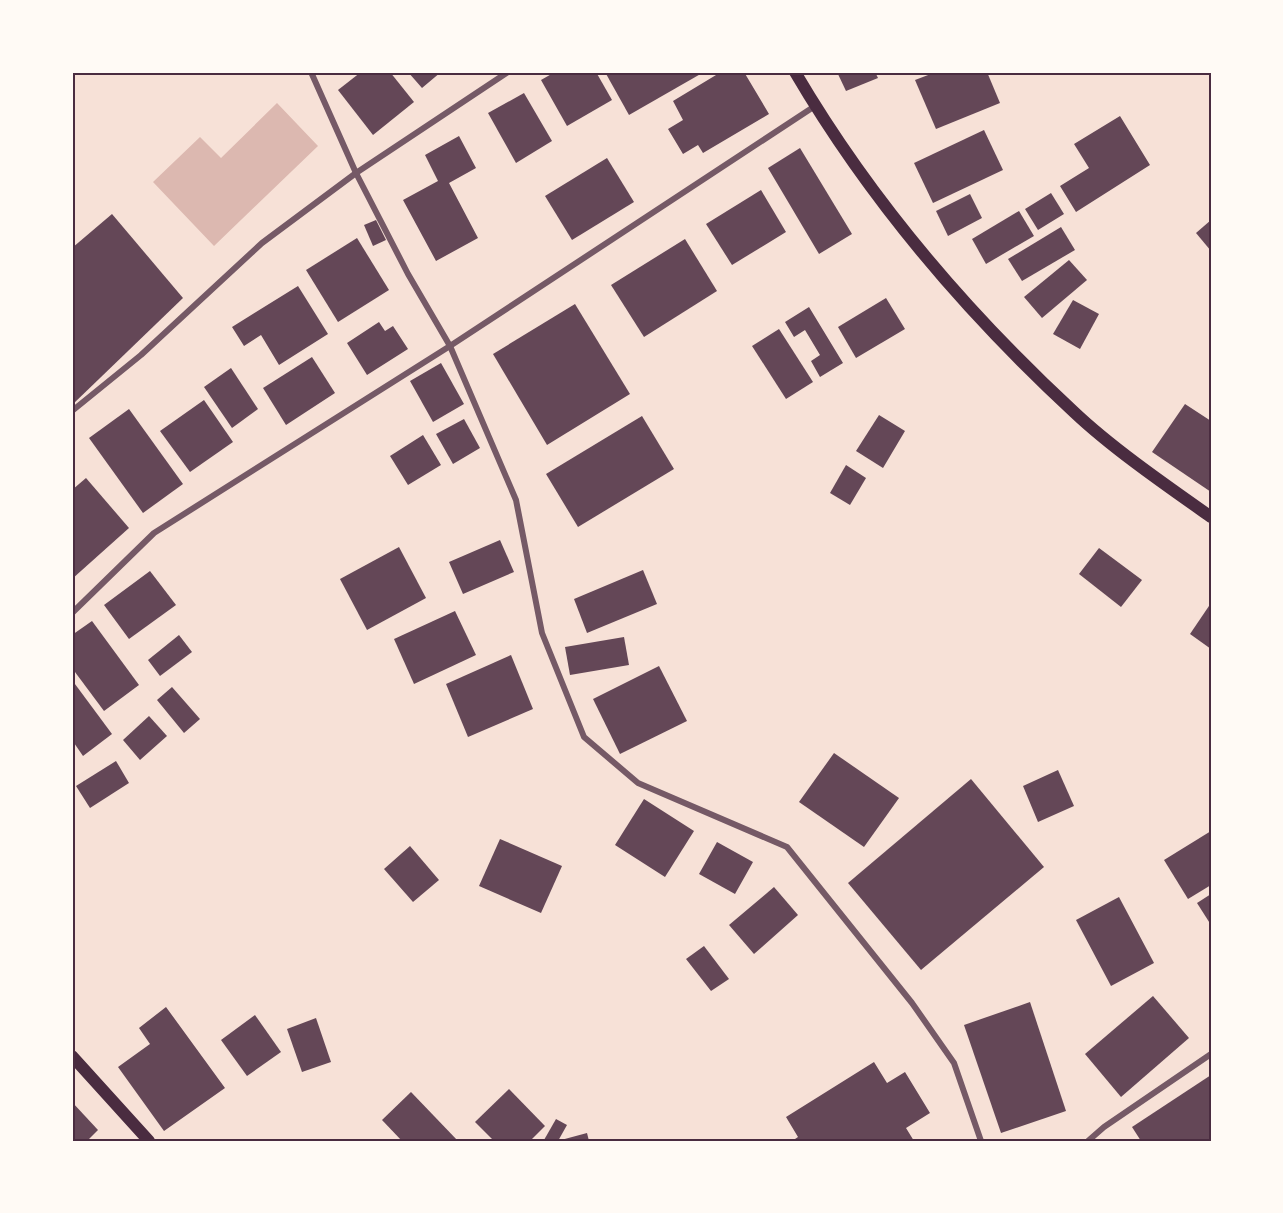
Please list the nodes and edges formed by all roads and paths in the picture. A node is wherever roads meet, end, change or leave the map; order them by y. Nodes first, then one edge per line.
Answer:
1 (311, 72) edge
2 (508, 72) edge
3 (795, 72) edge
4 (815, 106) junction
5 (356, 173) junction
6 (450, 346) junction
7 (72, 411) edge
8 (1211, 517) edge
9 (72, 613) edge
10 (1211, 1054) edge
11 (72, 1056) edge
12 (149, 1141) edge
13 (981, 1141) edge
14 (1088, 1141) edge

1 - 5 street
2 - 5 street
3 - 4 main road
4 - 6 street
4 - 8 main road
5 - 6 street
5 - 7 street
6 - 9 street
6 - 13 street
10 - 14 street
11 - 12 main road

